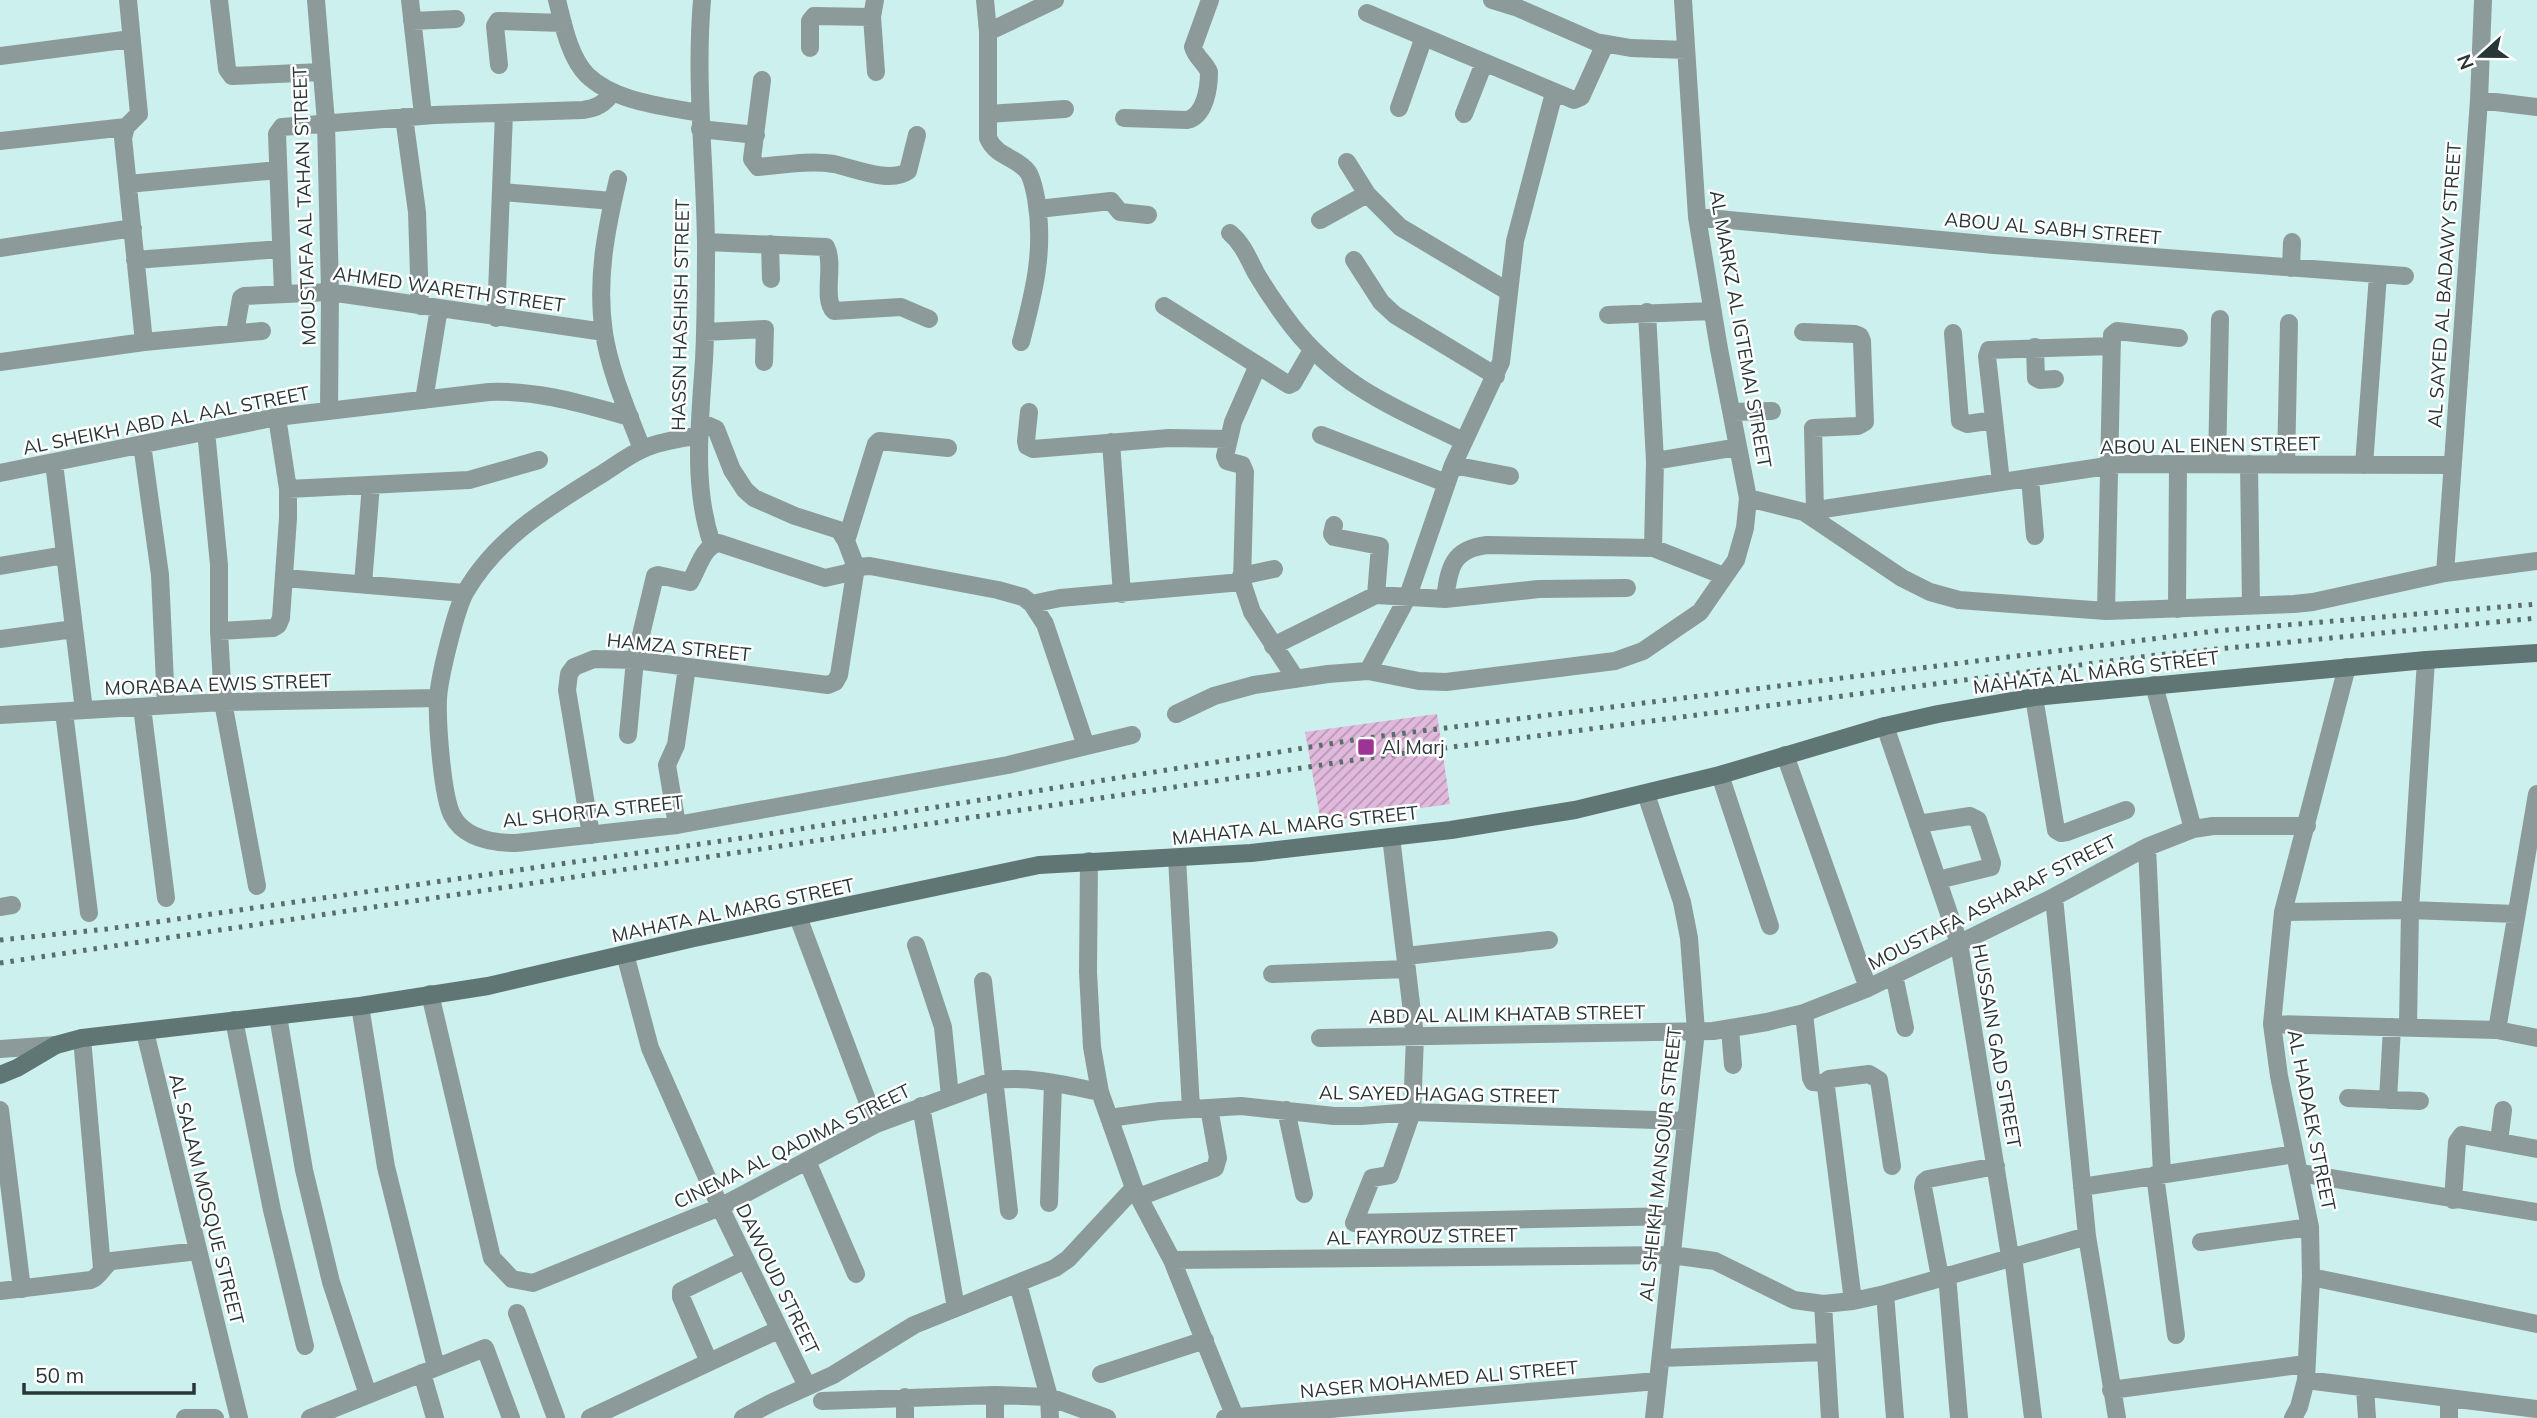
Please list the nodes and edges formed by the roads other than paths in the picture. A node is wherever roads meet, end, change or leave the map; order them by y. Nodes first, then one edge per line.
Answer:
1 (128, 0) edge
2 (219, 0) edge
3 (316, 0) edge
4 (410, 0) edge
5 (557, 0) edge
6 (702, 0) edge
7 (985, 0) edge
8 (1055, 0) edge
9 (1210, 0) edge
10 (1492, 0) edge
11 (1683, 0) edge
12 (2483, 0) edge
13 (1519, 4) edge
14 (874, 8) edge
15 (1367, 13) dead end
16 (456, 19) dead end
17 (412, 21) junction
18 (563, 23) junction
19 (988, 32) junction
20 (1424, 37) junction
21 (131, 39) junction
22 (1605, 44) junction
23 (810, 48) dead end
24 (1686, 50) junction
25 (0, 56) edge
26 (1484, 63) junction
27 (499, 65) dead end
28 (322, 72) junction
29 (876, 72) dead end
30 (762, 80) dead end
31 (613, 92) junction
32 (1555, 93) junction
33 (2479, 100) junction
34 (2537, 107) edge
35 (1399, 108) dead end
36 (1065, 109) dead end
37 (503, 113) junction
38 (988, 114) junction
39 (1464, 114) dead end
40 (423, 115) junction
41 (404, 117) junction
42 (1124, 118) dead end
43 (699, 121) junction
44 (326, 122) junction
45 (126, 127) junction
46 (756, 135) junction
47 (917, 135) dead end
48 (0, 141) edge
49 (1347, 162) dead end
50 (278, 170) junction
51 (618, 179) dead end
52 (128, 184) junction
53 (501, 192) junction
54 (1367, 194) junction
55 (613, 201) junction
56 (1038, 209) junction
57 (1148, 215) dead end
58 (1697, 216) junction
59 (1320, 220) dead end
60 (133, 228) junction
61 (1230, 233) dead end
62 (706, 242) junction
63 (2292, 242) dead end
64 (770, 244) junction
65 (0, 248) edge
66 (281, 249) junction
67 (135, 260) junction
68 (1354, 260) dead end
69 (2291, 268) junction
70 (2378, 275) junction
71 (2405, 276) dead end
72 (771, 279) dead end
73 (330, 292) junction
74 (1509, 292) junction
75 (283, 293) junction
76 (420, 306) junction
77 (1164, 306) dead end
78 (439, 309) junction
79 (1713, 311) junction
80 (1647, 312) junction
81 (1608, 315) dead end
82 (496, 318) junction
83 (929, 319) dead end
84 (2220, 319) dead end
85 (2289, 323) dead end
86 (262, 331) dead end
87 (604, 332) junction
88 (705, 332) junction
89 (1804, 332) dead end
90 (235, 333) junction
91 (1952, 333) dead end
92 (2179, 338) dead end
93 (144, 342) junction
94 (1021, 342) dead end
95 (2112, 346) junction
96 (2035, 347) junction
97 (1312, 350) junction
98 (0, 362) edge
99 (764, 362) dead end
100 (1258, 365) junction
101 (1496, 376) junction
102 (2055, 379) dead end
103 (425, 400) junction
104 (329, 411) junction
105 (1772, 411) dead end
106 (1029, 412) dead end
107 (1731, 412) junction
108 (276, 417) junction
109 (630, 417) junction
110 (1994, 420) junction
111 (700, 429) junction
112 (206, 432) junction
113 (1321, 435) dead end
114 (1229, 439) junction
115 (1462, 440) junction
116 (1111, 442) junction
117 (142, 444) junction
118 (1738, 447) junction
119 (948, 448) dead end
120 (642, 449) junction
121 (539, 460) dead end
122 (1655, 461) junction
123 (54, 463) junction
124 (2178, 464) junction
125 (2217, 464) junction
126 (2249, 464) junction
127 (2286, 464) junction
128 (2364, 464) junction
129 (1453, 465) junction
130 (2110, 465) junction
131 (2452, 465) junction
132 (0, 473) edge
133 (1510, 476) dead end
134 (2030, 478) junction
135 (2001, 482) junction
136 (1446, 483) junction
137 (371, 485) junction
138 (288, 489) junction
139 (1748, 498) junction
140 (1810, 512) junction
141 (1334, 525) dead end
142 (2035, 536) dead end
143 (846, 541) junction
144 (712, 544) junction
145 (1653, 548) junction
146 (65, 555) junction
147 (2537, 561) edge
148 (0, 566) edge
149 (856, 567) junction
150 (1273, 569) dead end
151 (2445, 573) junction
152 (1724, 576) junction
153 (285, 578) junction
154 (1242, 579) junction
155 (363, 584) junction
156 (1627, 588) dead end
157 (464, 593) junction
158 (1122, 594) junction
159 (1376, 595) junction
160 (1408, 596) junction
161 (1445, 599) junction
162 (1032, 604) junction
163 (2251, 605) junction
164 (2177, 609) junction
165 (2106, 611) junction
166 (74, 629) junction
167 (219, 631) junction
168 (0, 639) edge
169 (1272, 646) junction
170 (2537, 653) edge
171 (635, 660) junction
172 (2426, 660) junction
173 (687, 667) junction
174 (2347, 667) junction
175 (1368, 671) junction
176 (1296, 680) junction
177 (2154, 685) junction
178 (2034, 696) junction
179 (438, 698) junction
180 (223, 702) junction
181 (166, 705) junction
182 (142, 707) junction
183 (84, 710) junction
184 (64, 712) junction
185 (1176, 713) dead end
186 (0, 715) edge
187 (1885, 726) junction
188 (628, 735) dead end
189 (1132, 735) dead end
190 (1086, 746) junction
191 (1785, 755) junction
192 (1720, 775) junction
193 (1646, 794) junction
194 (2536, 807) edge
195 (2126, 810) dead end
196 (1919, 824) junction
197 (677, 825) junction
198 (2307, 826) junction
199 (2193, 829) junction
200 (591, 835) junction
201 (1391, 838) junction
202 (2147, 847) junction
203 (1177, 858) junction
204 (1089, 861) junction
205 (1938, 880) junction
206 (257, 886) dead end
207 (2054, 897) junction
208 (166, 898) dead end
209 (2410, 910) junction
210 (2283, 912) junction
211 (89, 913) dead end
212 (2516, 914) junction
213 (798, 918) junction
214 (1770, 926) dead end
215 (1549, 940) dead end
216 (1959, 943) junction
217 (916, 944) dead end
218 (625, 954) junction
219 (1406, 963) junction
220 (1272, 974) dead end
221 (1894, 975) junction
222 (983, 981) dead end
223 (1868, 988) junction
224 (430, 994) junction
225 (360, 1006) junction
226 (1804, 1013) junction
227 (278, 1016) junction
228 (234, 1020) junction
229 (2273, 1024) junction
230 (2400, 1027) junction
231 (1730, 1028) junction
232 (1905, 1028) dead end
233 (2497, 1030) junction
234 (145, 1031) junction
235 (1696, 1031) junction
236 (1415, 1037) junction
237 (82, 1038) junction
238 (1320, 1038) dead end
239 (2537, 1038) edge
240 (56, 1045) junction
241 (0, 1049) edge
242 (1733, 1065) dead end
243 (0, 1074) edge
244 (995, 1080) junction
245 (1053, 1083) junction
246 (1824, 1083) junction
247 (1100, 1092) junction
248 (950, 1096) junction
249 (2348, 1098) dead end
250 (2388, 1100) junction
251 (2420, 1101) dead end
252 (921, 1106) junction
253 (1200, 1108) junction
254 (0, 1110) edge
255 (1286, 1110) junction
256 (2503, 1110) dead end
257 (1412, 1112) junction
258 (1109, 1118) junction
259 (1686, 1121) junction
260 (876, 1124) junction
261 (2499, 1141) junction
262 (2537, 1149) edge
263 (2295, 1154) junction
264 (807, 1161) junction
265 (1892, 1166) dead end
266 (1996, 1166) junction
267 (2300, 1173) junction
268 (2158, 1175) junction
269 (2082, 1186) junction
270 (1137, 1192) junction
271 (1304, 1194) dead end
272 (2453, 1199) junction
273 (1049, 1203) dead end
274 (720, 1208) junction
275 (1009, 1211) dead end
276 (2537, 1212) edge
277 (1676, 1216) junction
278 (2310, 1227) junction
279 (2087, 1237) junction
280 (2201, 1242) dead end
281 (198, 1251) junction
282 (1672, 1255) junction
283 (2011, 1256) junction
284 (745, 1260) junction
285 (1172, 1260) junction
286 (102, 1268) junction
287 (856, 1274) dead end
288 (1944, 1276) junction
289 (2311, 1278) junction
290 (1018, 1284) junction
291 (22, 1289) junction
292 (0, 1291) edge
293 (1885, 1294) junction
294 (1853, 1301) junction
295 (1823, 1304) junction
296 (956, 1308) junction
297 (517, 1313) dead end
298 (2537, 1324) edge
299 (778, 1330) junction
300 (2176, 1335) dead end
301 (1205, 1340) junction
302 (305, 1346) dead end
303 (1825, 1352) junction
304 (1661, 1357) junction
305 (709, 1362) junction
306 (429, 1370) junction
307 (2306, 1372) junction
308 (1101, 1374) dead end
309 (833, 1375) junction
310 (1657, 1381) junction
311 (807, 1386) junction
312 (2365, 1388) junction
313 (2111, 1390) junction
314 (368, 1395) junction
315 (995, 1395) junction
316 (905, 1397) junction
317 (1049, 1397) junction
318 (2449, 1398) junction
319 (819, 1410) edge
320 (1416, 1410) edge
321 (2535, 1412) edge
322 (337, 1413) edge
323 (185, 1418) edge
324 (215, 1418) edge
325 (239, 1418) edge
326 (310, 1418) edge
327 (435, 1418) edge
328 (511, 1418) edge
329 (555, 1418) edge
330 (590, 1418) edge
331 (743, 1418) edge
332 (905, 1418) edge
333 (995, 1418) edge
334 (1050, 1418) edge
335 (1107, 1418) edge
336 (1229, 1418) edge
337 (1654, 1418) edge
338 (1829, 1418) edge
339 (1895, 1418) edge
340 (1959, 1418) edge
341 (2033, 1418) edge
342 (2116, 1418) edge
343 (2293, 1418) edge
344 (2367, 1418) edge
345 (2448, 1418) edge

1 - 21 street
2 - 28 street
3 - 28 street, MOUSTAFA AL TAHAN STREET
4 - 17 street
5 - 18 street
6 - 43 street, HASSN HASHISH STREET
7 - 19 street
8 - 19 street
9 - 42 street
10 - 13 street
11 - 24 street, AL MARKZ AL IGTEMAI STREET
12 - 33 street, AL SAYED AL BADAWY STREET
13 - 22 street
14 - 23 street
14 - 29 street
15 - 20 street
16 - 17 street
17 - 40 street
18 - 27 street
18 - 31 street
19 - 38 street
20 - 26 street
20 - 35 street
21 - 25 street
21 - 45 street
22 - 24 street
22 - 32 street
24 - 58 street, AL MARKZ AL IGTEMAI STREET
26 - 32 street
26 - 39 street
28 - 44 street, MOUSTAFA AL TAHAN STREET
30 - 46 street
31 - 37 street
31 - 43 street
32 - 74 street
33 - 34 street
33 - 131 street, AL SAYED AL BADAWY STREET
36 - 38 street
37 - 40 street
37 - 53 street
38 - 56 street
40 - 41 street
41 - 44 street
41 - 76 street
43 - 46 street
43 - 62 street, HASSN HASHISH STREET
44 - 50 street
44 - 73 street, MOUSTAFA AL TAHAN STREET
45 - 48 street
45 - 52 street
46 - 47 street
49 - 54 street
50 - 52 street
50 - 66 street
51 - 55 street
52 - 60 street
53 - 55 street
53 - 82 street
54 - 59 street
54 - 74 street
55 - 87 street
56 - 57 street
56 - 94 street
58 - 69 street, ABOU AL SABH STREET
58 - 79 street, AL MARKZ AL IGTEMAI STREET
60 - 65 street
60 - 67 street
61 - 97 street
62 - 64 street
62 - 88 street, HASSN HASHISH STREET
63 - 69 street
64 - 72 street
64 - 83 street
66 - 67 street
66 - 75 street
67 - 93 street
68 - 101 street
69 - 70 street, ABOU AL SABH STREET
70 - 71 street, ABOU AL SABH STREET
70 - 128 street
73 - 75 street, AHMED WARETH STREET
73 - 76 street, AHMED WARETH STREET
73 - 104 street, MOUSTAFA AL TAHAN STREET
74 - 101 street
75 - 90 street, AHMED WARETH STREET
76 - 78 street, AHMED WARETH STREET
77 - 100 street
78 - 82 street, AHMED WARETH STREET
78 - 103 street
79 - 80 street
79 - 107 street, AL MARKZ AL IGTEMAI STREET
80 - 81 street
80 - 122 street
82 - 87 street, AHMED WARETH STREET
84 - 125 street
85 - 127 street
86 - 90 street
87 - 109 street
88 - 99 street
88 - 111 street, HASSN HASHISH STREET
89 - 140 street
90 - 93 street
91 - 110 street
92 - 95 street
93 - 98 street
95 - 96 street
95 - 130 street
96 - 102 street
96 - 110 street
97 - 100 street
97 - 115 street
100 - 114 street
101 - 115 street
103 - 104 street, AL SHEIKH ABD AL AAL STREET
103 - 109 street, AL SHEIKH ABD AL AAL STREET
104 - 108 street, AL SHEIKH ABD AL AAL STREET
105 - 107 street
106 - 116 street
107 - 118 street, AL MARKZ AL IGTEMAI STREET
108 - 112 street, AL SHEIKH ABD AL AAL STREET
108 - 138 street
109 - 120 street
110 - 135 street
111 - 120 street, AL SHORTA STREET
111 - 143 street
111 - 144 street, HASSN HASHISH STREET
112 - 117 street, AL SHEIKH ABD AL AAL STREET
112 - 167 street
113 - 136 street
114 - 116 street
114 - 154 street
115 - 129 street
116 - 158 street
117 - 123 street, AL SHEIKH ABD AL AAL STREET
117 - 181 street
118 - 122 street
118 - 139 street, AL MARKZ AL IGTEMAI STREET
119 - 143 street
120 - 157 street, AL SHORTA STREET
121 - 137 street
122 - 145 street
123 - 132 street, AL SHEIKH ABD AL AAL STREET
123 - 146 street
124 - 125 street, ABOU AL EINEN STREET
124 - 130 street, ABOU AL EINEN STREET
124 - 164 street
125 - 126 street, ABOU AL EINEN STREET
126 - 127 street, ABOU AL EINEN STREET
126 - 163 street
127 - 128 street, ABOU AL EINEN STREET
128 - 131 street, ABOU AL EINEN STREET
129 - 133 street
129 - 136 street
130 - 134 street, ABOU AL EINEN STREET
130 - 165 street
131 - 151 street, AL SAYED AL BADAWY STREET
134 - 135 street, ABOU AL EINEN STREET
134 - 142 street
135 - 140 street, ABOU AL EINEN STREET
136 - 160 street
137 - 138 street
137 - 155 street
138 - 153 street
139 - 140 street
139 - 152 street, AL MARKZ AL IGTEMAI STREET
140 - 165 street
141 - 159 street
143 - 149 street
144 - 149 street
144 - 171 street
145 - 152 street
145 - 161 street
146 - 148 street
146 - 166 street
147 - 151 street
149 - 162 street
149 - 173 street, HAMZA STREET
150 - 154 street
151 - 163 street
152 - 175 street, AL MARKZ AL IGTEMAI STREET
153 - 155 street
153 - 167 street
154 - 158 street
154 - 169 street
155 - 157 street
156 - 161 street
157 - 179 street, AL SHORTA STREET
158 - 162 street
159 - 160 street
159 - 169 street
160 - 161 street
160 - 175 street
162 - 190 street
163 - 164 street
164 - 165 street
166 - 168 street
166 - 183 street
167 - 180 street
169 - 176 street
170 - 172 main road, MAHATA AL MARG STREET
171 - 173 street, HAMZA STREET
171 - 188 street
171 - 200 street, HAMZA STREET
172 - 174 main road, MAHATA AL MARG STREET
172 - 209 street
173 - 197 street
174 - 177 main road, MAHATA AL MARG STREET
174 - 198 street, AL HADAEK STREET
175 - 176 street, AL MARKZ AL IGTEMAI STREET
176 - 185 street, AL MARKZ AL IGTEMAI STREET
177 - 178 main road, MAHATA AL MARG STREET
177 - 199 street
178 - 187 main road, MAHATA AL MARG STREET
178 - 195 street
179 - 180 street, MORABAA EWIS STREET
179 - 200 street, AL SHORTA STREET
180 - 181 street, MORABAA EWIS STREET
180 - 206 street
181 - 182 street, MORABAA EWIS STREET
182 - 183 street, MORABAA EWIS STREET
182 - 208 street
183 - 184 street, MORABAA EWIS STREET
184 - 186 street, MORABAA EWIS STREET
184 - 211 street
187 - 191 main road, MAHATA AL MARG STREET
187 - 196 street, HUSSAIN GAD STREET
189 - 190 street, AL SHORTA STREET
190 - 197 street, AL SHORTA STREET
191 - 192 main road, MAHATA AL MARG STREET
191 - 223 street
192 - 193 main road, MAHATA AL MARG STREET
192 - 214 street
193 - 201 main road, MAHATA AL MARG STREET
193 - 235 street, AL SHEIKH MANSOUR STREET
194 - 212 street
196 - 205 street, HUSSAIN GAD STREET
196 - 205 street
197 - 200 street, AL SHORTA STREET
198 - 199 street, MOUSTAFA ASHARAF STREET
198 - 210 street, AL HADAEK STREET
199 - 202 street, MOUSTAFA ASHARAF STREET
201 - 203 main road, MAHATA AL MARG STREET
201 - 219 street
202 - 207 street, MOUSTAFA ASHARAF STREET
202 - 268 street
203 - 204 main road, MAHATA AL MARG STREET
203 - 253 street
204 - 213 main road, MAHATA AL MARG STREET
204 - 247 street
205 - 216 street, HUSSAIN GAD STREET
207 - 216 street, MOUSTAFA ASHARAF STREET
207 - 269 street
209 - 210 street
209 - 212 street
209 - 230 street
210 - 229 street, AL HADAEK STREET
212 - 233 street
213 - 218 main road, MAHATA AL MARG STREET
213 - 260 street
215 - 219 street
216 - 221 street, MOUSTAFA ASHARAF STREET
216 - 266 street, HUSSAIN GAD STREET
217 - 248 street
218 - 224 main road, MAHATA AL MARG STREET
218 - 274 street, DAWOUD STREET
219 - 220 street
219 - 236 street
221 - 223 street, MOUSTAFA ASHARAF STREET
221 - 232 street
222 - 244 street
223 - 226 street, MOUSTAFA ASHARAF STREET
224 - 225 main road, MAHATA AL MARG STREET
224 - 274 street, CINEMA AL QADIMA STREET
225 - 227 main road, MAHATA AL MARG STREET
225 - 306 street
226 - 231 street, MOUSTAFA ASHARAF STREET
226 - 246 street
227 - 228 main road, MAHATA AL MARG STREET
227 - 314 street
228 - 234 main road, MAHATA AL MARG STREET
228 - 302 street
229 - 230 street
229 - 263 street, AL HADAEK STREET
230 - 233 street
230 - 250 street
231 - 235 street, MOUSTAFA ASHARAF STREET
231 - 242 street
233 - 239 street
234 - 237 main road, MAHATA AL MARG STREET
234 - 281 street, AL SALAM MOSQUE STREET
235 - 236 street, ABD AL ALIM KHATAB STREET
235 - 259 street, AL SHEIKH MANSOUR STREET
236 - 238 street, ABD AL ALIM KHATAB STREET
236 - 257 street
237 - 240 main road, MAHATA AL MARG STREET
237 - 286 street
240 - 241 street
240 - 243 main road, MAHATA AL MARG STREET
244 - 245 street, CINEMA AL QADIMA STREET
244 - 248 street, CINEMA AL QADIMA STREET
244 - 275 street
245 - 247 street, CINEMA AL QADIMA STREET
245 - 273 street
246 - 265 street
246 - 294 street
247 - 258 street
248 - 252 street, CINEMA AL QADIMA STREET
249 - 250 street
250 - 251 street
252 - 260 street, CINEMA AL QADIMA STREET
252 - 296 street
253 - 255 street, AL SAYED HAGAG STREET
253 - 258 street, AL SAYED HAGAG STREET
253 - 270 street
254 - 291 street
255 - 257 street, AL SAYED HAGAG STREET
255 - 271 street
256 - 261 street
257 - 259 street, AL SAYED HAGAG STREET
257 - 277 street
258 - 270 street
259 - 277 street, AL SHEIKH MANSOUR STREET
260 - 264 street, CINEMA AL QADIMA STREET
261 - 262 street
261 - 272 street
263 - 267 street, AL HADAEK STREET
263 - 268 street
264 - 274 street, CINEMA AL QADIMA STREET
264 - 287 street
266 - 283 street, HUSSAIN GAD STREET
266 - 288 street
267 - 272 street
267 - 278 street, AL HADAEK STREET
268 - 269 street
268 - 300 street
269 - 279 street
270 - 285 street
270 - 290 street
272 - 276 street
274 - 284 street, DAWOUD STREET
277 - 282 street, AL SHEIKH MANSOUR STREET
278 - 280 street
278 - 289 street, AL HADAEK STREET
279 - 283 street, AL FAYROUZ STREET
279 - 313 street
281 - 286 street
281 - 325 street, AL SALAM MOSQUE STREET
282 - 285 street, AL FAYROUZ STREET
282 - 295 street, AL FAYROUZ STREET
282 - 304 street, AL SHEIKH MANSOUR STREET
283 - 288 street, AL FAYROUZ STREET
283 - 341 street, HUSSAIN GAD STREET
284 - 299 street, DAWOUD STREET
284 - 305 street
285 - 301 street
286 - 291 street
288 - 293 street, AL FAYROUZ STREET
288 - 340 street
289 - 298 street
289 - 307 street, AL HADAEK STREET
290 - 296 street
290 - 317 street
291 - 292 street
293 - 294 street, AL FAYROUZ STREET
293 - 339 street
294 - 295 street, AL FAYROUZ STREET
295 - 303 street
296 - 309 street
297 - 329 street
299 - 305 street
299 - 311 street, DAWOUD STREET
301 - 308 street
301 - 336 street
303 - 304 street
303 - 338 street
304 - 310 street, AL SHEIKH MANSOUR STREET
305 - 330 street
306 - 314 street
306 - 327 street
306 - 328 street
307 - 312 street
307 - 313 street
307 - 343 street, AL HADAEK STREET
309 - 311 street
309 - 319 street
310 - 320 street, NASER MOHAMED ALI STREET
310 - 337 street, AL SHEIKH MANSOUR STREET
311 - 331 street
312 - 318 street
312 - 344 street
313 - 342 street
314 - 322 street
315 - 316 street
315 - 317 street
315 - 333 street
316 - 319 street
316 - 332 street
317 - 334 street
317 - 335 street
318 - 321 street
318 - 345 street
320 - 336 street, NASER MOHAMED ALI STREET
322 - 326 street
323 - 324 street

